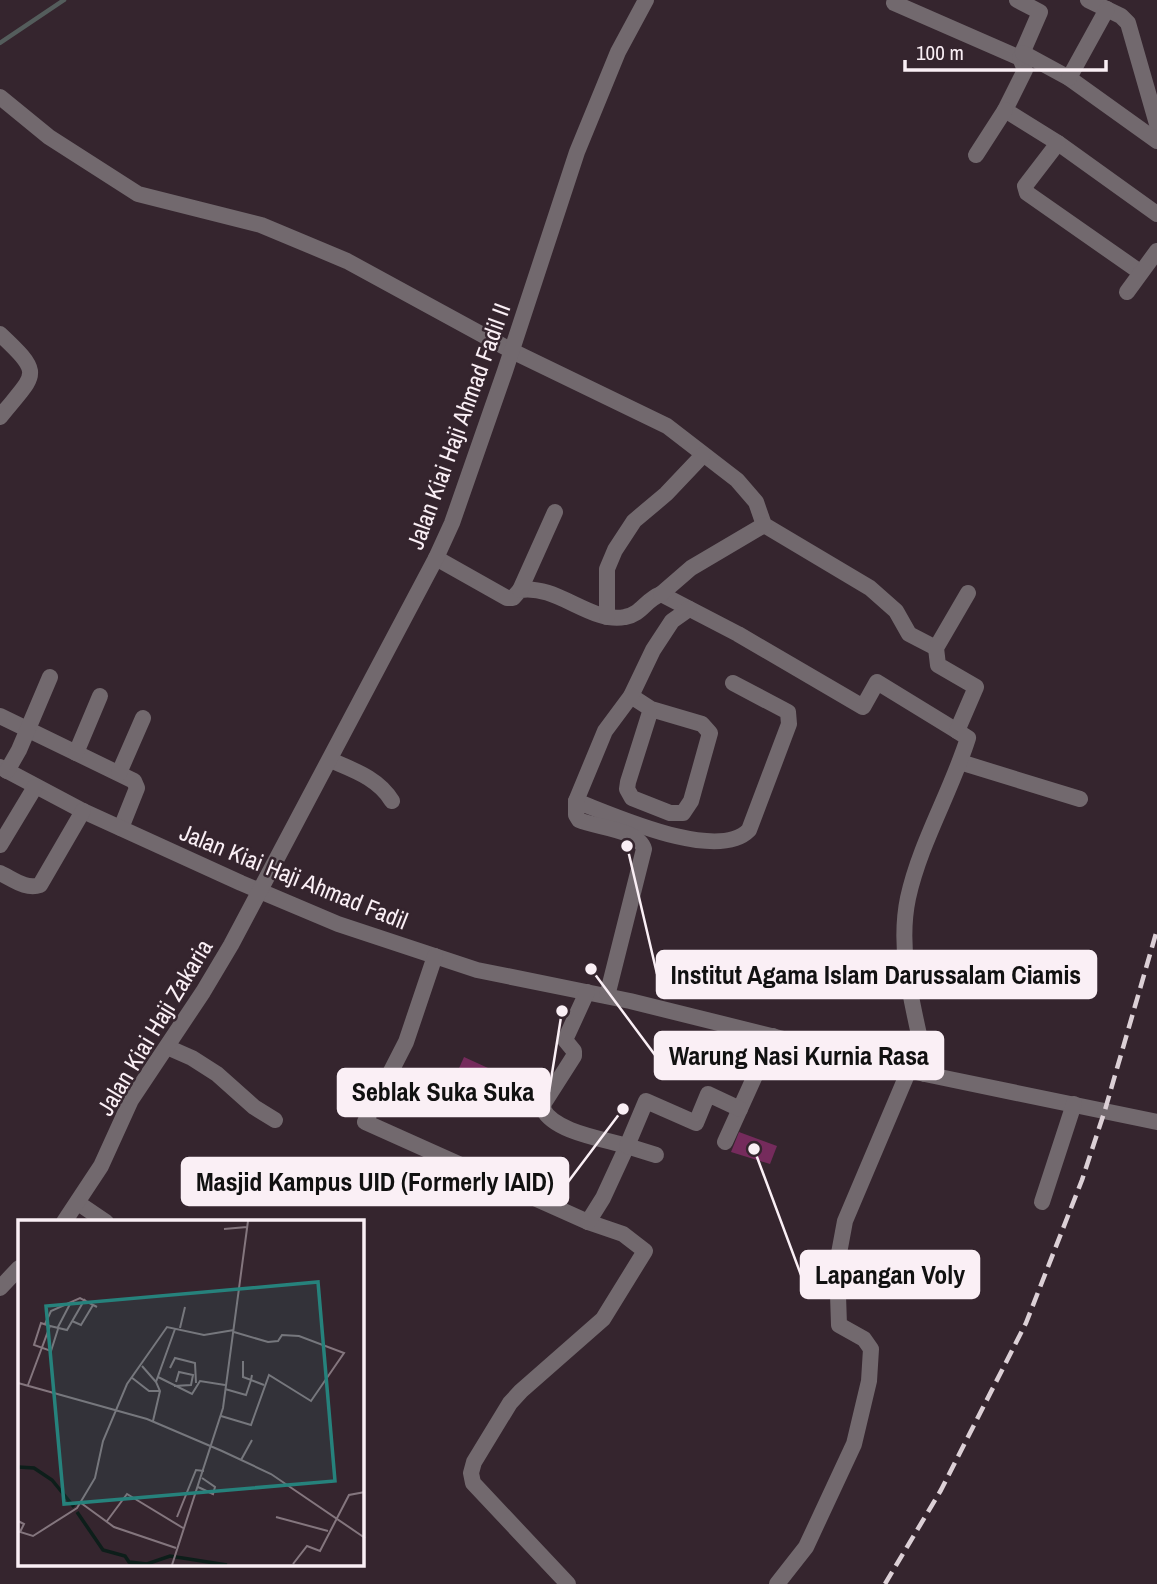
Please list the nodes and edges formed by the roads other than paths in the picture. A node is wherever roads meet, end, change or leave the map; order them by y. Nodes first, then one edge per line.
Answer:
1 (646, 0) edge
2 (896, 0) edge
3 (1017, 0) edge
4 (1087, 0) edge
5 (1043, 6) edge
6 (1107, 9) junction
7 (1021, 55) junction
8 (1069, 78) junction
9 (1, 99) edge
10 (1005, 110) junction
11 (1157, 124) edge
12 (1157, 141) edge
13 (1058, 143) junction
14 (976, 155) dead end
15 (1157, 214) edge
16 (1157, 251) edge
17 (1140, 272) junction
18 (1127, 292) dead end
19 (0, 334) edge
20 (512, 351) junction
21 (0, 417) edge
22 (703, 455) junction
23 (555, 512) dead end
24 (764, 525) junction
25 (436, 558) junction
26 (520, 590) junction
27 (968, 593) dead end
28 (661, 594) junction
29 (689, 609) junction
30 (608, 613) junction
31 (936, 648) junction
32 (50, 677) dead end
33 (733, 683) dead end
34 (100, 696) dead end
35 (631, 696) junction
36 (651, 709) junction
37 (0, 716) edge
38 (143, 718) dead end
39 (28, 730) junction
40 (957, 731) junction
41 (76, 753) junction
42 (330, 760) junction
43 (960, 762) junction
44 (4, 769) edge
45 (119, 773) junction
46 (34, 787) junction
47 (1080, 799) dead end
48 (392, 801) dead end
49 (576, 801) junction
50 (83, 811) junction
51 (121, 828) junction
52 (0, 845) edge
53 (0, 873) edge
54 (259, 891) junction
55 (435, 956) junction
56 (587, 992) junction
57 (607, 996) junction
58 (773, 1036) junction
59 (167, 1047) junction
60 (917, 1072) junction
61 (1074, 1104) junction
62 (740, 1109) junction
63 (275, 1120) dead end
64 (1157, 1122) edge
65 (725, 1142) dead end
66 (627, 1146) junction
67 (656, 1155) dead end
68 (1042, 1202) dead end
69 (78, 1203) junction
70 (65, 1220) edge
71 (103, 1220) edge
72 (588, 1222) junction
73 (18, 1269) edge
74 (0, 1287) edge
75 (568, 1584) edge
76 (777, 1584) edge

1 - 20 street, Jalan Kiai Haji Ahmad Fadil II
2 - 7 street
3 - 5 street
4 - 6 street
5 - 7 street
6 - 8 street
6 - 11 street
7 - 8 street
7 - 10 street
8 - 12 street
9 - 20 street
10 - 13 street
10 - 14 street
13 - 15 street
13 - 17 street
16 - 17 street
17 - 18 street
19 - 21 street
20 - 22 street
20 - 25 street, Jalan Kiai Haji Ahmad Fadil II
22 - 24 street
22 - 30 street
23 - 26 street
24 - 28 street
24 - 31 street
25 - 26 street
25 - 42 street, Jalan Kiai Haji Ahmad Fadil II
26 - 30 street
27 - 31 street
28 - 29 street
28 - 30 street
29 - 35 street
29 - 40 street
31 - 40 street
32 - 39 street
33 - 49 street
34 - 41 street
35 - 36 street
35 - 49 street
36 - 36 street
37 - 39 street
38 - 45 street
39 - 41 street
39 - 44 street
40 - 43 street
41 - 45 street
42 - 48 street
42 - 54 street, Jalan Kiai Haji Ahmad Fadil II
43 - 47 street
43 - 60 street
44 - 46 street, Jalan Kiai Haji Ahmad Fadil
45 - 51 street
46 - 50 street, Jalan Kiai Haji Ahmad Fadil
46 - 52 street
49 - 57 street
50 - 51 street, Jalan Kiai Haji Ahmad Fadil
50 - 53 street
51 - 54 street, Jalan Kiai Haji Ahmad Fadil
54 - 55 street, Jalan Kiai Haji Ahmad Fadil
54 - 59 street, Jalan Kiai Haji Zakaria
55 - 56 street, Jalan Kiai Haji Ahmad Fadil
55 - 72 street
56 - 57 street, Jalan Kiai Haji Ahmad Fadil
56 - 66 street
57 - 58 street, Jalan Kiai Haji Ahmad Fadil
58 - 60 street, Jalan Kiai Haji Ahmad Fadil
58 - 62 street
59 - 63 street
59 - 69 street, Jalan Kiai Haji Zakaria
60 - 61 street, Jalan Kiai Haji Ahmad Fadil
60 - 76 street
61 - 64 street, Jalan Kiai Haji Ahmad Fadil
61 - 68 street
62 - 65 street
62 - 66 street
66 - 67 street
66 - 72 street
69 - 70 street, Jalan Kiai Haji Zakaria
69 - 71 street
72 - 75 street
73 - 74 street

